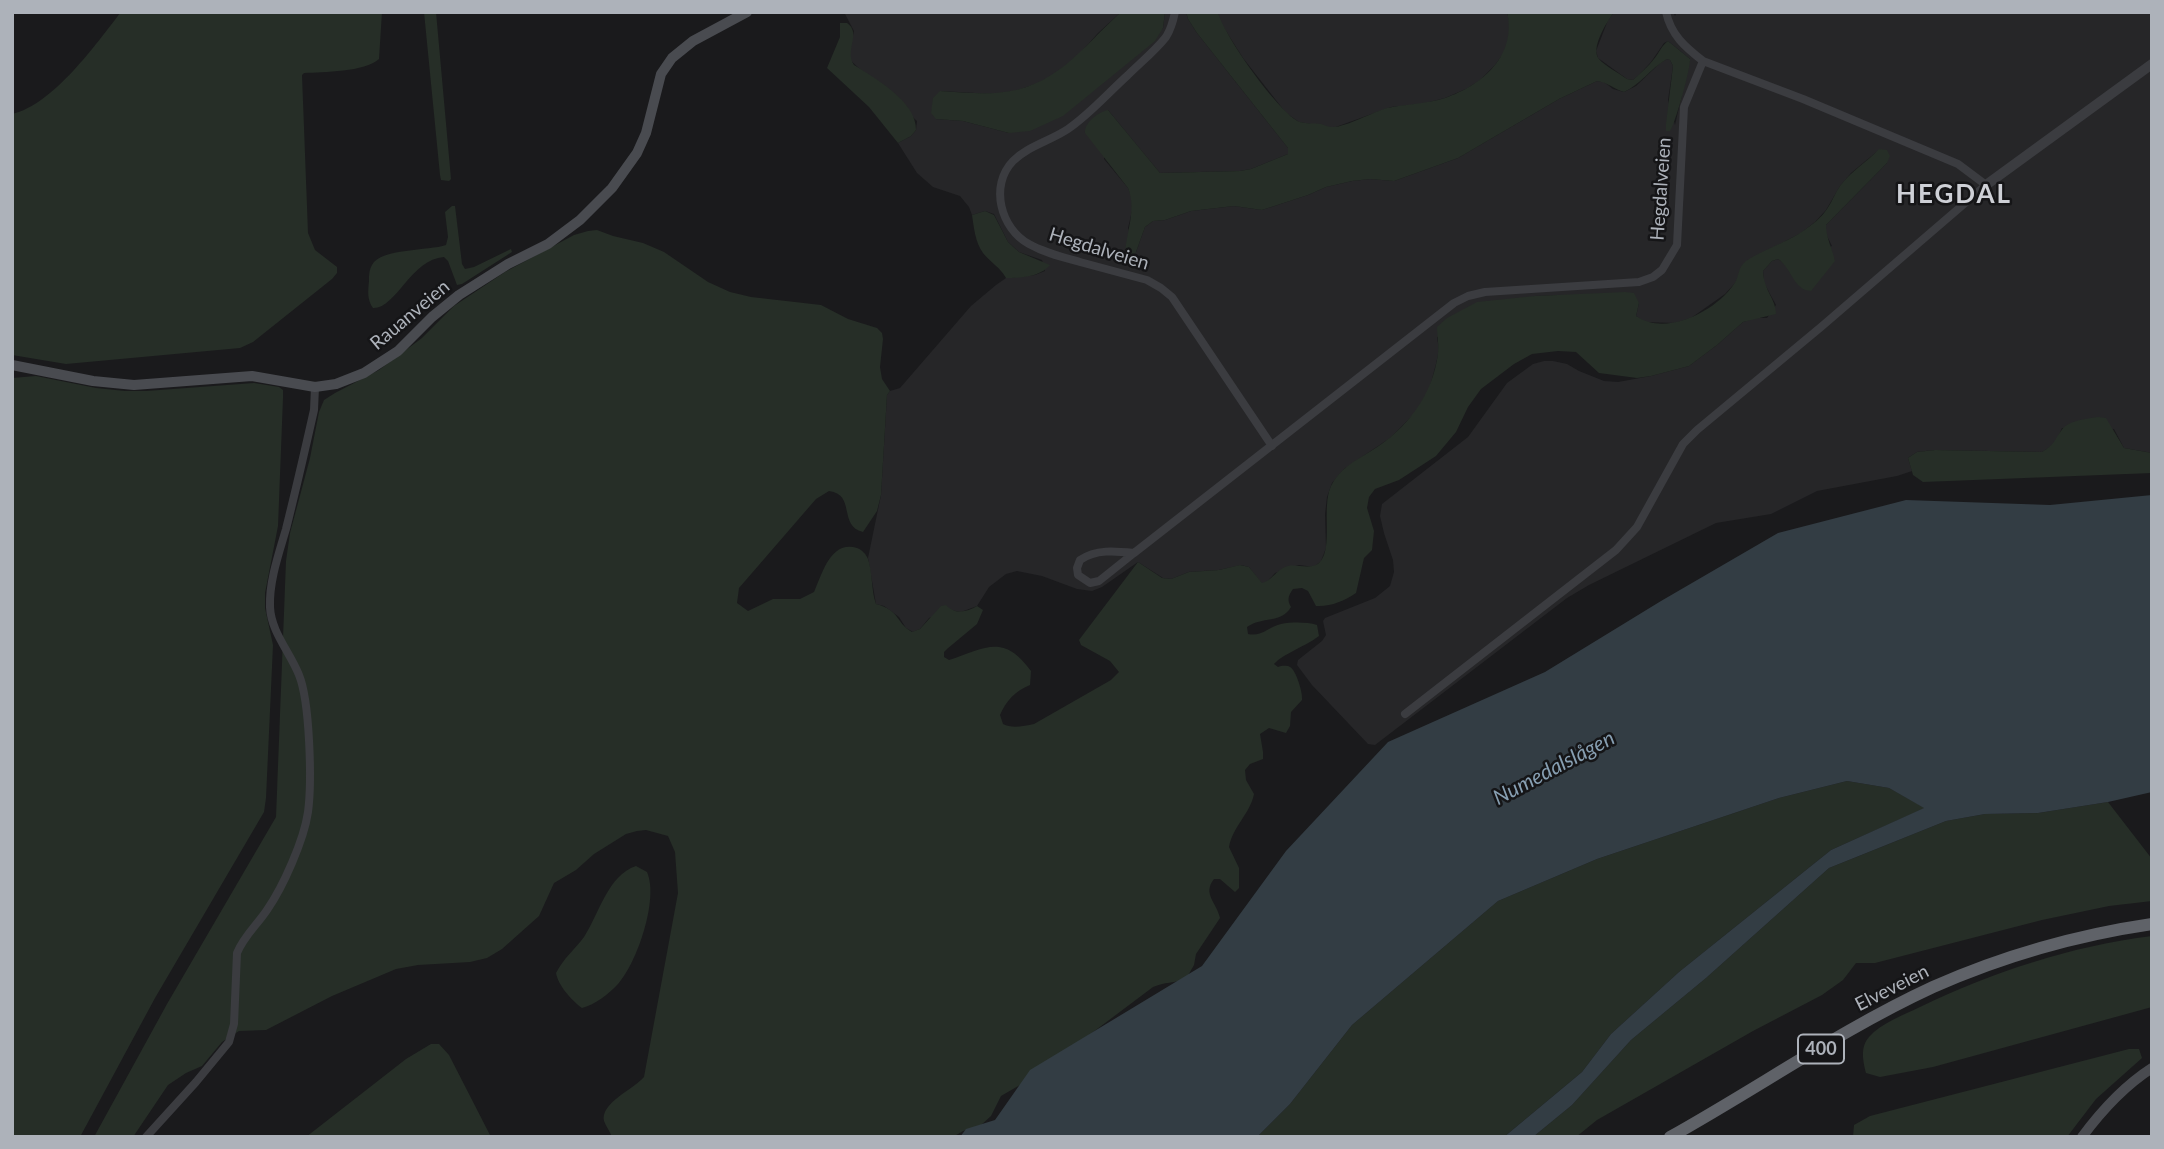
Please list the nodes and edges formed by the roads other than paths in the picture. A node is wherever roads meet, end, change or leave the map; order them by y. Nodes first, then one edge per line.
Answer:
1 (747, 12) edge
2 (1175, 12) edge
3 (1666, 12) edge
4 (1703, 61) junction
5 (2152, 64) edge
6 (1986, 185) junction
7 (12, 365) edge
8 (315, 387) junction
9 (1272, 446) junction
10 (1134, 553) junction
11 (1405, 714) dead end
12 (2152, 924) edge
13 (2152, 1068) edge
14 (146, 1137) edge
15 (1670, 1137) edge
16 (2082, 1137) edge

1 - 8 main road, Rauanveien
2 - 9 street, Hegdalveien
3 - 4 street
4 - 6 street
4 - 9 street, Hegdalveien
5 - 6 street
6 - 11 street
7 - 8 main road, Rauanveien
8 - 14 street
9 - 10 street, Hegdalveien
10 - 10 street, Hegdalveien
12 - 15 highway, Elveveien / 400
13 - 16 main road

